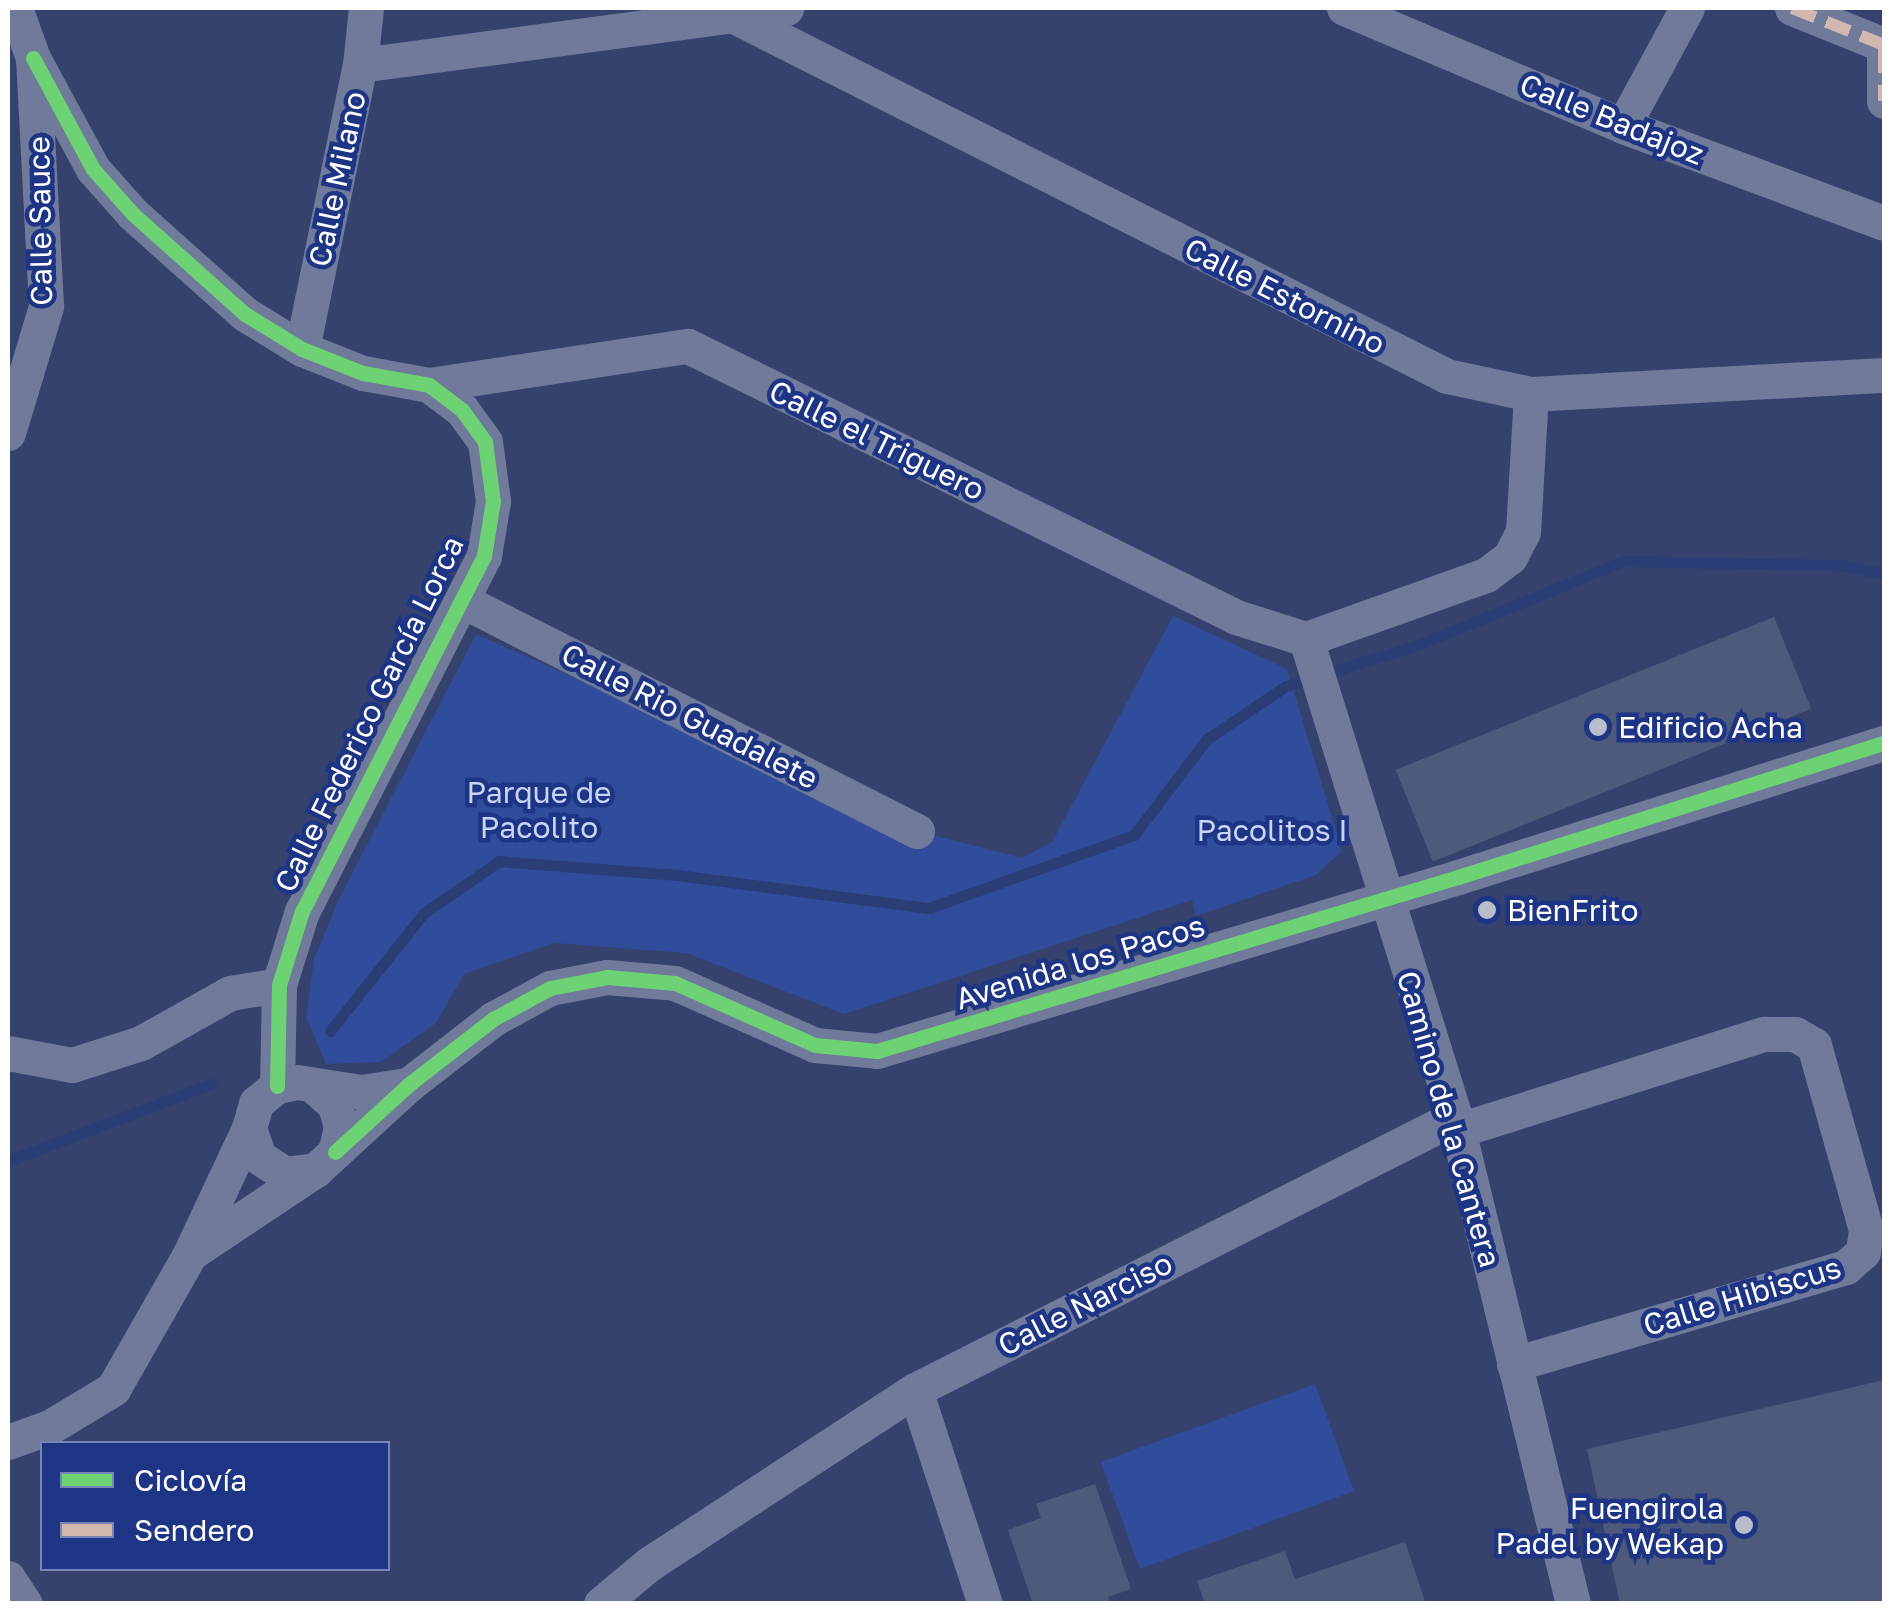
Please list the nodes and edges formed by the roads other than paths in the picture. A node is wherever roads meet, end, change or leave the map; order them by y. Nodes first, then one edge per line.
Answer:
1 (15, 8) edge
2 (366, 8) edge
3 (786, 8) edge
4 (1344, 8) edge
5 (1687, 8) edge
6 (1792, 8) edge
7 (732, 16) junction
8 (636, 17) edge
9 (1884, 46) edge
10 (33, 58) junction
11 (360, 65) junction
12 (1884, 101) edge
13 (1623, 126) junction
14 (1884, 223) edge
15 (302, 349) junction
16 (1884, 375) edge
17 (428, 385) junction
18 (1530, 394) junction
19 (8, 433) edge
20 (463, 602) junction
21 (1306, 639) junction
22 (1884, 742) edge
23 (918, 831) dead end
24 (1386, 899) junction
25 (279, 985) junction
26 (8, 1053) edge
27 (408, 1085) junction
28 (277, 1086) junction
29 (316, 1088) junction
30 (1457, 1124) junction
31 (249, 1128) junction
32 (326, 1161) junction
33 (190, 1254) junction
34 (1514, 1364) junction
35 (915, 1390) junction
36 (8, 1442) edge
37 (8, 1578) edge
38 (25, 1604) edge
39 (601, 1604) edge
40 (985, 1604) edge
41 (1572, 1604) edge

1 - 10 street, Calle Sauce
2 - 11 street, Calle Milano
3 - 7 street
4 - 13 street, Calle Badajoz
5 - 13 street
6 - 9 street
7 - 8 street
7 - 18 street, Calle Estornino
8 - 11 street
9 - 12 street
10 - 15 street, Calle Federico García Lorca
10 - 19 street, Calle Sauce
11 - 15 street, Calle Milano
13 - 14 street, Calle Badajoz
15 - 17 street, Calle Federico García Lorca
16 - 18 street, Calle Estornino
17 - 20 street, Calle Federico García Lorca
17 - 21 street, Calle el Triguero
18 - 21 street
20 - 23 street, Calle Rio Guadalete
20 - 25 street, Calle Federico García Lorca
21 - 24 street, Camino de la Cantera
22 - 24 street, Avenida los Pacos
24 - 27 street, Avenida los Pacos
24 - 30 street, Camino de la Cantera
25 - 26 street
25 - 28 street, Calle Federico García Lorca
27 - 29 street
27 - 32 street, Avenida los Pacos
28 - 29 street
28 - 31 street
29 - 32 street
30 - 34 street, Camino de la Cantera
30 - 34 street, Calle Hibiscus
30 - 35 street, Calle Narciso
31 - 32 street
31 - 33 street, Avenida los Pacos
32 - 33 street, Avenida los Pacos
33 - 36 street, Avenida los Pacos
34 - 41 street, Camino de la Cantera
35 - 39 street, Calle Narciso
35 - 40 street
37 - 38 street

